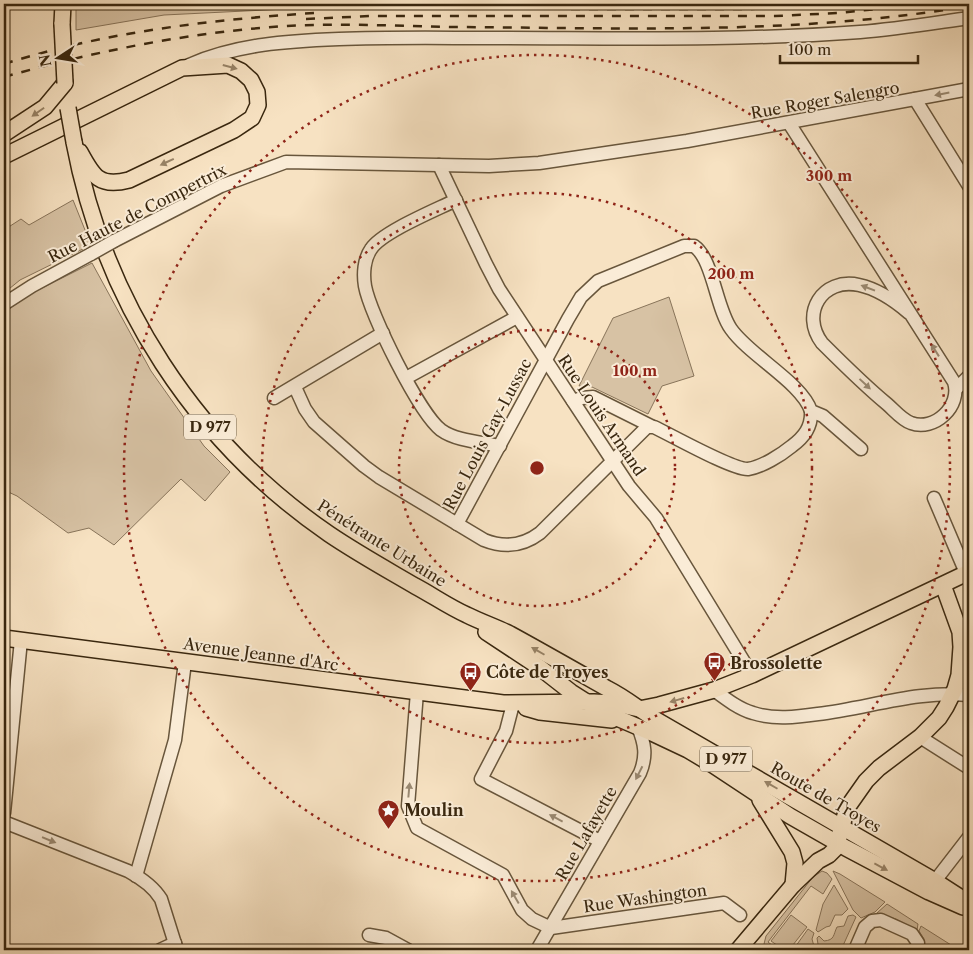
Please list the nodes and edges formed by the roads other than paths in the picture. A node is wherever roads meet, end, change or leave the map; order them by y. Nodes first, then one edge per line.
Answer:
1 (63, 4) edge
2 (969, 18) edge
3 (182, 68) junction
4 (65, 83) junction
5 (969, 89) edge
6 (915, 100) junction
7 (789, 123) junction
8 (4, 134) edge
9 (74, 142) junction
10 (4, 156) edge
11 (439, 165) junction
12 (969, 186) edge
13 (456, 200) junction
14 (4, 304) edge
15 (909, 313) junction
16 (517, 317) junction
17 (383, 333) junction
18 (546, 360) junction
19 (969, 376) edge
20 (406, 378) junction
21 (295, 387) junction
22 (956, 389) junction
23 (274, 398) dead end
24 (573, 401) junction
25 (812, 411) junction
26 (651, 426) junction
27 (500, 446) junction
28 (861, 449) dead end
29 (613, 462) junction
30 (934, 498) dead end
31 (457, 524) junction
32 (968, 573) edge
33 (943, 585) junction
34 (466, 615) junction
35 (4, 638) edge
36 (21, 640) junction
37 (185, 662) junction
38 (752, 675) junction
39 (557, 681) junction
40 (714, 690) junction
41 (417, 692) junction
42 (953, 694) junction
43 (969, 695) edge
44 (550, 702) junction
45 (585, 702) junction
46 (513, 704) junction
47 (639, 709) junction
48 (619, 720) junction
49 (638, 727) junction
50 (920, 737) junction
51 (969, 768) edge
52 (757, 794) junction
53 (847, 808) junction
54 (4, 813) edge
55 (818, 813) junction
56 (796, 819) junction
57 (4, 822) edge
58 (842, 827) junction
59 (969, 837) edge
60 (600, 841) junction
61 (838, 844) junction
62 (790, 848) junction
63 (818, 861) junction
64 (136, 876) junction
65 (936, 881) junction
66 (793, 885) junction
67 (969, 903) edge
68 (969, 910) edge
69 (740, 915) dead end
70 (550, 928) junction
71 (369, 934) dead end
72 (176, 947) edge
73 (743, 949) edge
74 (160, 950) edge
75 (408, 950) edge
76 (537, 950) edge
77 (855, 950) edge
78 (917, 950) edge

1 - 4 main road, bridge
2 - 3 street
3 -> 9 main road
3 - 10 main road
4 -> 8 main road
4 - 9 main road, Pénétrante Urbaine, bridge
5 -> 6 street, Rue Roger Salengro
6 - 7 street, Rue Roger Salengro
6 - 12 street
7 - 11 street, Rue Roger Salengro
7 - 15 street
9 - 34 main road, Pénétrante Urbaine / D 977
11 - 13 street, Rue Louis Armand
11 - 14 street, Rue Haute de Compertrix, bridge
13 - 16 street, Rue Louis Armand
13 - 17 street
22 -> 15 street
15 -> 22 street
16 - 18 street, Rue Louis Armand
16 - 20 street
17 - 20 street
17 - 21 street
18 - 24 street, Rue Louis Armand
18 - 25 street, Rue Louis Gay-Lussac
18 - 27 street, Rue Louis Gay-Lussac
19 - 22 street
20 - 27 street
21 - 23 street
21 - 31 street
24 - 26 street
24 - 29 street, Rue Louis Armand
25 - 26 street
25 - 28 street
26 - 29 street
27 - 31 street, Rue Louis Gay-Lussac
29 - 31 street
29 - 38 street, Rue Louis Armand
30 - 32 street
32 - 33 main road
33 - 38 main road
33 - 42 main road
34 - 39 main road, D 977
47 -> 34 main road, D 977
35 - 36 main road, Avenue Jeanne d'Arc
36 - 37 main road, Avenue Jeanne d'Arc
36 - 54 street
37 - 41 main road, Avenue Jeanne d'Arc
37 - 64 street
38 - 40 main road
39 - 44 main road
39 - 45 main road, D 977
40 - 42 street
40 -> 47 main road
41 - 46 main road, Avenue Jeanne d'Arc
70 -> 41 street
42 - 43 street
42 - 50 main road
44 - 45 main road, Avenue Jeanne d'Arc
44 - 46 main road, Avenue Jeanne d'Arc
45 - 47 main road, Avenue Jeanne d'Arc
45 - 48 main road, D 977
46 - 48 main road, Avenue Jeanne d'Arc
60 -> 46 street
55 -> 47 main road, Route de Troyes / D 977
48 - 49 main road, D 977
49 - 52 main road, D 977
49 -> 60 street, Rue Lafayette
50 - 51 street
50 - 53 main road
52 - 56 main road, D 977
52 - 62 main road
53 - 55 main road
53 - 58 main road
55 - 56 main road
55 - 58 main road, Route de Troyes / D 977
56 - 61 main road, D 977
56 - 62 main road
57 -> 64 street
58 - 61 main road
58 - 65 main road, Route de Troyes / D 977
59 - 65 street
60 - 70 street, Rue Lafayette
61 - 63 main road
61 -> 68 main road, Route de Troyes / D 977
62 - 63 main road
62 - 66 main road
63 - 66 main road
64 - 72 street
65 - 67 main road, Route de Troyes / D 977
66 - 73 main road
69 - 70 street, Rue Washington
70 - 76 street, Rue Lafayette
71 - 75 street
72 - 74 street
77 - 78 street

